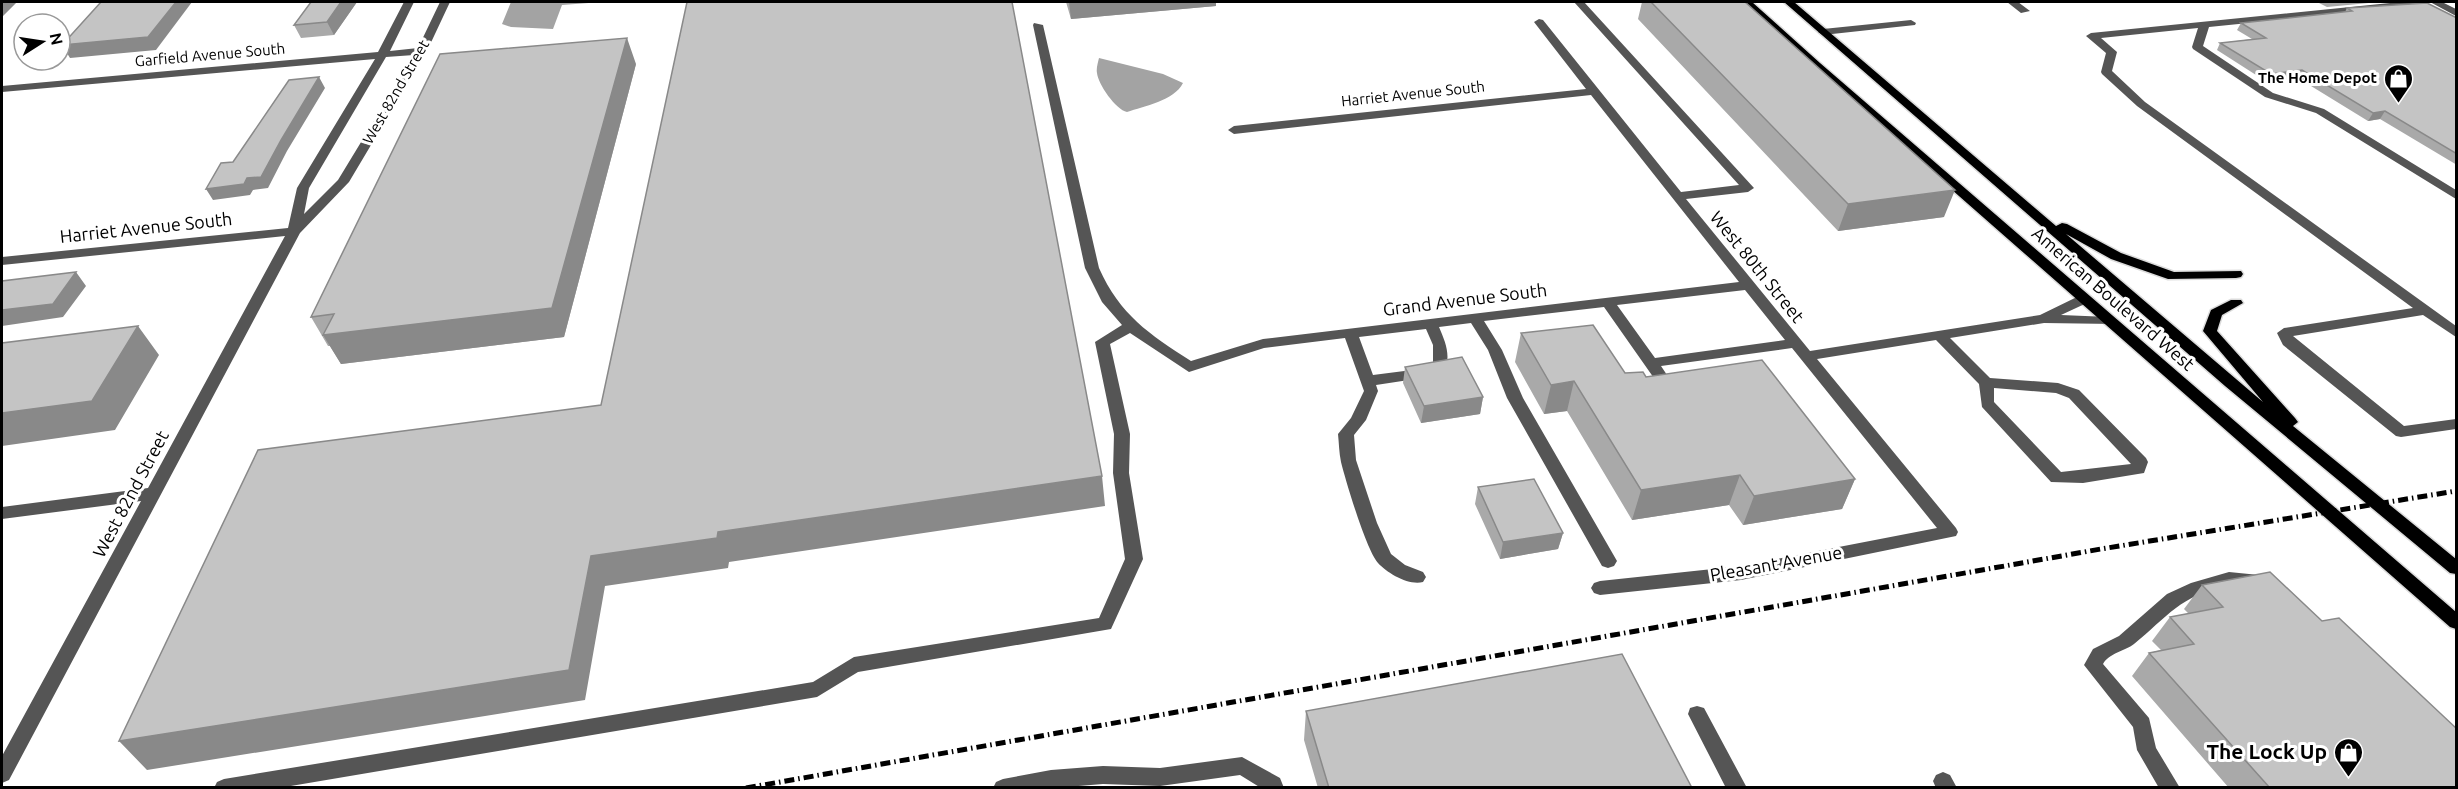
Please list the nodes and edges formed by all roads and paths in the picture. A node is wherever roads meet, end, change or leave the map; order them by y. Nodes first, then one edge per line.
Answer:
1 (409, 2) edge
2 (445, 2) edge
3 (1579, 2) edge
4 (1747, 2) edge
5 (1789, 2) edge
6 (2012, 2) edge
7 (2425, 2) edge
8 (2435, 2) edge
9 (2025, 11) dead end
10 (2457, 13) edge
11 (1539, 22) dead end
12 (1911, 23) dead end
13 (2205, 24) junction
14 (1038, 25) dead end
15 (1823, 32) junction
16 (422, 51) junction
17 (382, 55) junction
18 (2, 89) edge
19 (1595, 91) junction
20 (1234, 130) dead end
21 (2457, 195) edge
22 (1678, 196) junction
23 (2036, 213) junction
24 (294, 231) junction
25 (2, 261) edge
26 (2236, 274) dead end
27 (1748, 285) junction
28 (2084, 299) junction
29 (1608, 302) junction
30 (2236, 303) dead end
31 (2426, 310) junction
32 (1475, 318) junction
33 (2044, 318) junction
34 (2109, 321) junction
35 (1431, 324) junction
36 (1130, 327) junction
37 (2457, 332) edge
38 (1351, 334) junction
39 (1939, 335) junction
40 (1796, 343) junction
41 (1807, 356) junction
42 (1651, 363) junction
43 (1368, 381) junction
44 (1986, 382) junction
45 (1668, 387) edge
46 (2457, 424) edge
47 (2329, 464) junction
48 (153, 494) junction
49 (2, 513) edge
50 (1950, 532) joint
51 (1608, 561) dead end
52 (2457, 568) edge
53 (1417, 577) dead end
54 (2273, 586) edge
55 (1600, 588) dead end
56 (2457, 622) edge
57 (1697, 714) dead end
58 (2, 774) edge
59 (1161, 782) edge
60 (1007, 787) edge
61 (224, 788) edge
62 (1274, 788) edge
63 (1737, 788) edge
64 (2170, 788) edge

1 - 17 street, West 82nd Street
2 - 16 street, West 82nd Street
3 - 22 street
4 - 28 main road, American Boulevard West
5 - 15 main road, American Boulevard West
6 - 9 street
7 - 13 street
8 - 10 street
11 - 19 street, West 80th Street
12 - 15 street
13 - 21 street
13 - 31 street
14 - 36 street
15 - 23 main road, American Boulevard West
16 - 17 street, Garfield Avenue South
16 - 24 street, West 82nd Street
17 - 18 street, Garfield Avenue South
17 - 24 street, West 82nd Street
19 - 20 street, Harriet Avenue South
19 - 22 street, West 80th Street
22 - 27 street, West 80th Street
23 - 26 main road
23 - 47 main road, American Boulevard West
24 - 25 street, Harriet Avenue South
24 - 48 street, West 82nd Street
27 - 29 street, Grand Avenue South
27 - 40 street, West 80th Street
28 - 33 street
28 - 34 main road, American Boulevard West
29 - 32 street, Grand Avenue South
29 - 42 street
30 - 47 main road
31 - 37 street
31 - 46 street
32 - 35 street, Grand Avenue South
32 - 51 street
33 - 34 street
33 - 39 street
34 - 56 main road, American Boulevard West
35 - 38 street, Grand Avenue South
35 - 43 street
36 - 38 street, Grand Avenue South
36 - 61 street
38 - 43 street
39 - 41 street
39 - 44 street
40 - 41 street, West 80th Street
40 - 42 street
41 - 50 street, West 80th Street
42 - 45 street
43 - 53 street
44 - 44 street
47 - 52 main road, American Boulevard West
48 - 49 street
48 - 58 street, West 82nd Street
50 - 55 street, Pleasant Avenue
54 - 64 street
57 - 63 street
59 - 60 street
59 - 62 street

